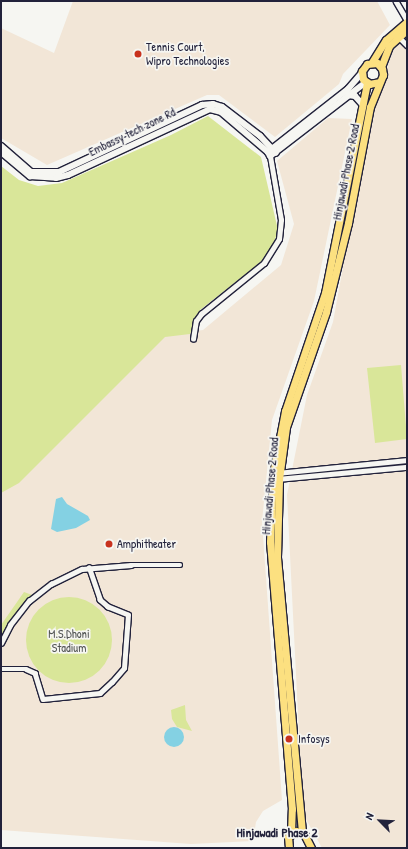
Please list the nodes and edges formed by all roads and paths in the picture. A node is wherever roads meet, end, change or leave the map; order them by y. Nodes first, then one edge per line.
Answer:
1 (396, 1) edge
2 (407, 21) edge
3 (407, 30) edge
4 (398, 36) junction
5 (407, 45) edge
6 (372, 62) junction
7 (381, 67) junction
8 (362, 74) junction
9 (366, 82) junction
10 (379, 82) junction
11 (348, 95) junction
12 (362, 105) junction
13 (1, 146) edge
14 (1, 152) edge
15 (272, 152) junction
16 (193, 339) dead end
17 (407, 460) edge
18 (407, 467) edge
19 (276, 476) junction
20 (180, 565) dead end
21 (89, 568) junction
22 (1, 643) edge
23 (1, 669) edge
24 (287, 716) junction
25 (302, 832) junction
26 (291, 833) junction
27 (306, 845) edge
28 (289, 848) edge
29 (311, 848) edge

1 - 2 street
2 - 6 main road
3 - 4 main road
4 - 5 street
4 - 7 main road
6 - 7 main road
6 - 8 main road
7 - 10 main road
8 - 9 main road
8 - 15 street
9 - 10 main road
9 - 11 street
9 - 12 main road, Hinjawadi Phase 2 Road
10 - 19 main road, Hinjawadi Phase 2 Road
11 - 12 street
11 - 15 street
12 - 19 main road, Hinjawadi Phase 2 Road
13 - 15 street
14 - 15 street, Embassy tech zone Rd
15 - 16 street
17 - 19 street
18 - 19 street
19 - 24 main road, Hinjawadi Phase 2 Road
20 - 21 street
21 - 22 street
21 - 23 street
24 - 25 main road, Hinjawadi Phase 2 Road
24 - 26 main road, Hinjawadi Phase 2 Road
25 - 26 main road
25 - 27 main road
26 - 28 main road, Hinjawadi Phase 2 Road
27 - 29 main road

